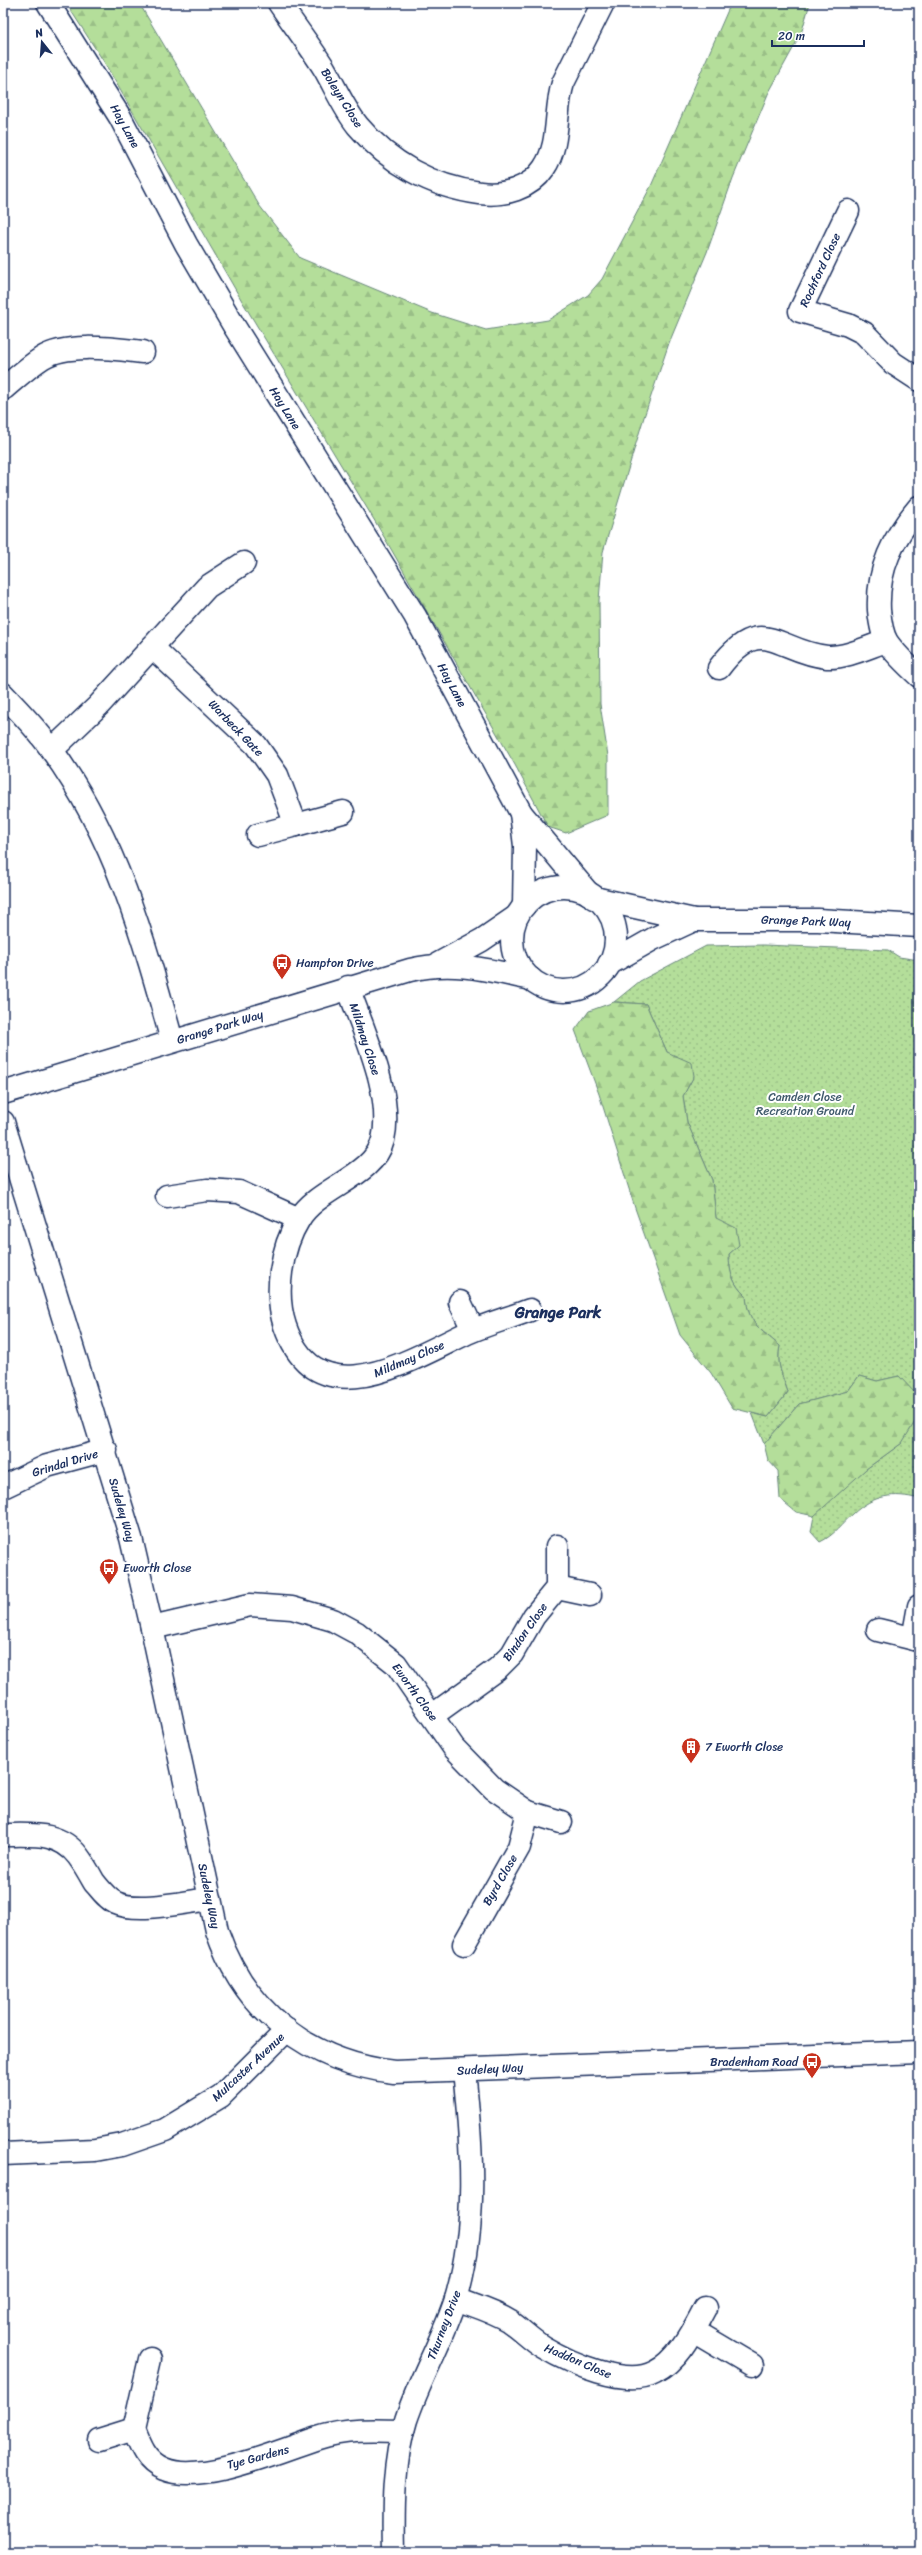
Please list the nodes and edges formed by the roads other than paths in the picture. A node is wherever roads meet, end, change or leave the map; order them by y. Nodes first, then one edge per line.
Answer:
1 (48, 3) edge
2 (279, 3) edge
3 (603, 3) edge
4 (848, 211) dead end
5 (143, 352) dead end
6 (919, 380) edge
7 (3, 389) edge
8 (919, 508) edge
9 (244, 563) dead end
10 (886, 641) junction
11 (152, 647) junction
12 (720, 668) dead end
13 (919, 676) edge
14 (7, 706) edge
15 (52, 750) junction
16 (343, 812) dead end
17 (520, 813) junction
18 (296, 825) junction
19 (258, 835) dead end
20 (592, 896) junction
21 (521, 911) junction
22 (694, 920) junction
23 (919, 926) edge
24 (438, 964) junction
25 (609, 964) junction
26 (531, 980) junction
27 (348, 987) junction
28 (172, 1041) junction
29 (3, 1094) edge
30 (3, 1122) edge
31 (167, 1196) dead end
32 (299, 1219) junction
33 (460, 1302) dead end
34 (530, 1310) dead end
35 (473, 1330) junction
36 (106, 1450) junction
37 (3, 1488) edge
38 (557, 1546) dead end
39 (557, 1588) junction
40 (590, 1595) dead end
41 (919, 1606) edge
42 (152, 1628) junction
43 (878, 1630) dead end
44 (916, 1640) edge
45 (433, 1716) junction
46 (528, 1812) junction
47 (561, 1822) dead end
48 (3, 1835) edge
49 (210, 1899) junction
50 (464, 1944) dead end
51 (287, 2030) junction
52 (919, 2052) edge
53 (464, 2070) junction
54 (3, 2154) edge
55 (456, 2299) junction
56 (705, 2308) dead end
57 (693, 2330) junction
58 (150, 2359) dead end
59 (752, 2365) dead end
60 (134, 2428) junction
61 (403, 2431) junction
62 (99, 2440) dead end
63 (394, 2552) edge

1 - 17 street, Hay Lane
2 - 3 street, Boleyn Close
4 - 6 street, Rochford Close
5 - 7 street
8 - 10 street
9 - 11 street
10 - 12 street
10 - 13 street
11 - 15 street
11 - 18 street, Warbeck Gate
14 - 15 street
15 - 28 street
16 - 18 street
17 - 20 street, Hay Lane
17 - 21 street, Hay Lane
18 - 19 street
20 - 21 street, Grange Park Way
20 - 22 street, Grange Park Way
20 - 25 street, Grange Park Way
21 - 24 street, Grange Park Way
21 - 26 street, Grange Park Way
22 - 23 street, Grange Park Way
22 - 25 street, Grange Park Way
24 - 26 street, Grange Park Way
24 - 27 street, Grange Park Way
25 - 26 street, Grange Park Way
27 - 28 street, Grange Park Way
27 - 32 street, Mildmay Close
28 - 29 street, Grange Park Way
30 - 36 street, Sudeley Way
31 - 32 street
32 - 35 street, Mildmay Close
33 - 35 street
34 - 35 street, Mildmay Close
36 - 37 street, Grindal Drive
36 - 42 street, Sudeley Way
38 - 39 street
39 - 40 street
39 - 45 street, Bindon Close
41 - 44 street
42 - 45 street, Eworth Close
42 - 49 street, Sudeley Way
43 - 44 street
45 - 46 street, Eworth Close
46 - 47 street, Eworth Close
46 - 50 street, Byrd Close
48 - 49 street
49 - 51 street, Sudeley Way
51 - 53 street, Sudeley Way
51 - 54 street, Mulcaster Avenue
52 - 53 street, Sudeley Way
53 - 55 street, Thurney Drive
55 - 57 street, Haddon Close
55 - 61 street, Thurney Drive
56 - 57 street, Haddon Close
57 - 59 street
58 - 60 street
60 - 61 street, Tye Gardens
60 - 62 street
61 - 63 street, Thurney Drive

